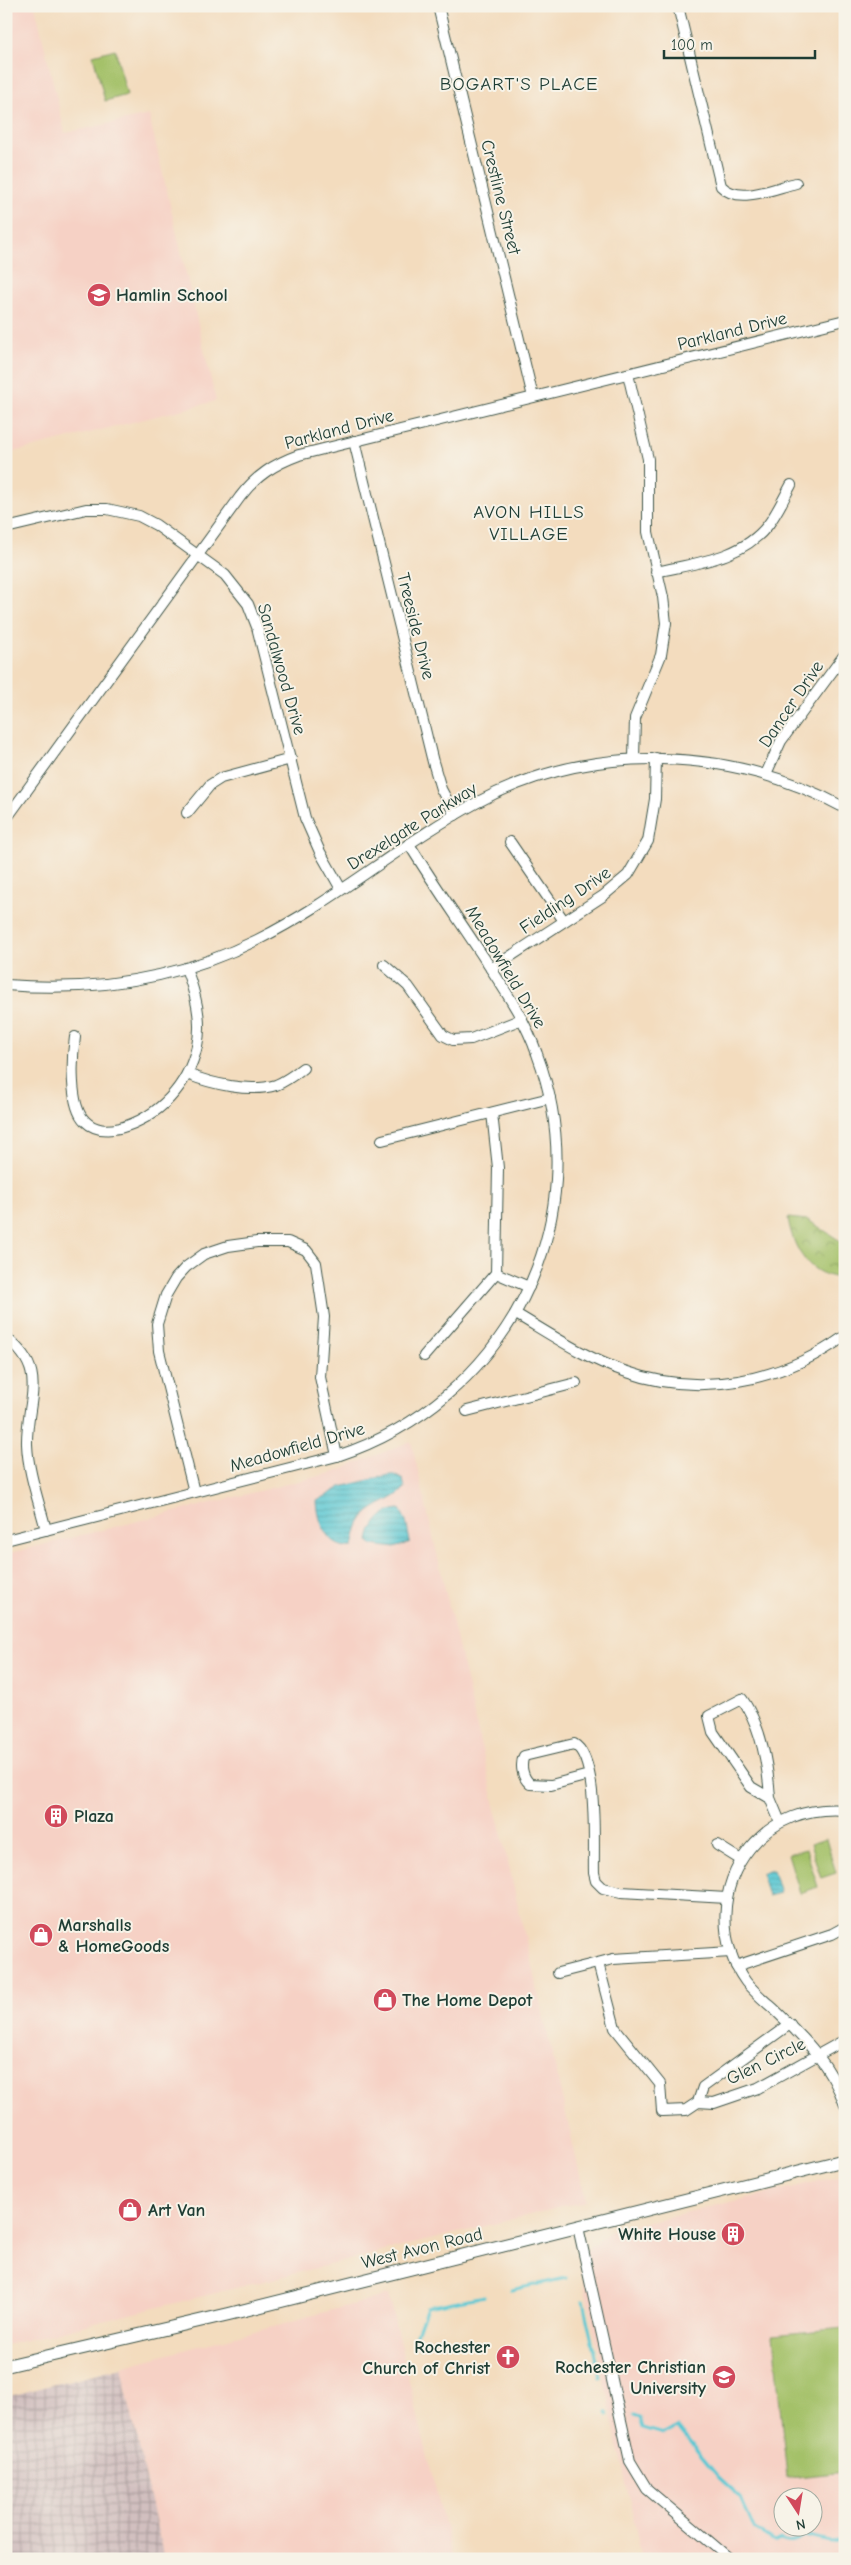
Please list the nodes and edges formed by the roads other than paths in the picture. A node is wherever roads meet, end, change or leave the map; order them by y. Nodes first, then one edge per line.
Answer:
1 (438, 6) edge
2 (678, 6) edge
3 (796, 183) dead end
4 (845, 320) edge
5 (628, 374) junction
6 (533, 396) junction
7 (354, 441) junction
8 (792, 485) dead end
9 (6, 528) edge
10 (199, 555) junction
11 (656, 572) junction
12 (845, 654) edge
13 (656, 758) junction
14 (290, 759) junction
15 (634, 759) junction
16 (766, 774) junction
17 (845, 808) edge
18 (187, 814) dead end
19 (455, 815) junction
20 (6, 819) edge
21 (510, 842) dead end
22 (410, 844) junction
23 (341, 890) junction
24 (564, 921) junction
25 (384, 965) dead end
26 (186, 968) junction
27 (491, 969) junction
28 (6, 985) edge
29 (522, 1018) junction
30 (75, 1037) dead end
31 (303, 1068) dead end
32 (187, 1074) junction
33 (550, 1098) junction
34 (492, 1113) junction
35 (382, 1140) dead end
36 (496, 1273) junction
37 (529, 1287) junction
38 (516, 1314) junction
39 (845, 1336) edge
40 (6, 1338) edge
41 (424, 1356) dead end
42 (576, 1383) dead end
43 (467, 1411) dead end
44 (337, 1456) junction
45 (194, 1492) junction
46 (46, 1530) junction
47 (6, 1540) edge
48 (589, 1775) junction
49 (770, 1798) junction
50 (845, 1810) edge
51 (780, 1822) junction
52 (717, 1844) dead end
53 (741, 1860) junction
54 (727, 1898) junction
55 (845, 1927) edge
56 (731, 1952) junction
57 (598, 1962) junction
58 (736, 1966) junction
59 (558, 1973) dead end
60 (790, 2024) junction
61 (845, 2040) edge
62 (819, 2054) junction
63 (698, 2102) junction
64 (845, 2105) edge
65 (845, 2160) edge
66 (578, 2227) junction
67 (6, 2366) edge
68 (729, 2559) edge

1 - 6 street, Crestline Street
2 - 3 street
4 - 5 street, Parkland Drive
5 - 6 street, Parkland Drive
5 - 11 street
6 - 7 street, Parkland Drive
7 - 10 street, Parkland Drive
7 - 19 street, Treeside Drive
8 - 11 street
9 - 10 street, Sandalwood Drive
10 - 14 street, Sandalwood Drive
10 - 20 street, Parkland Drive
11 - 15 street
12 - 16 street, Dancer Drive
13 - 15 street, Drexelgate Parkway
13 - 16 street, Drexelgate Parkway
13 - 24 street, Fielding Drive
14 - 18 street
14 - 23 street, Sandalwood Drive
15 - 19 street, Drexelgate Parkway
16 - 17 street, Drexelgate Parkway
19 - 22 street, Drexelgate Parkway
21 - 24 street
22 - 23 street, Drexelgate Parkway
22 - 27 street, Meadowfield Drive
23 - 26 street, Drexelgate Parkway
24 - 27 street, Fielding Drive
25 - 29 street
26 - 28 street, Drexelgate Parkway
26 - 32 street
27 - 29 street, Meadowfield Drive
29 - 33 street, Meadowfield Drive
30 - 32 street
31 - 32 street
33 - 34 street
33 - 37 street, Meadowfield Drive
34 - 35 street
34 - 36 street
36 - 37 street
36 - 41 street
37 - 38 street, Meadowfield Drive
38 - 39 street
38 - 44 street, Meadowfield Drive
40 - 46 street
42 - 43 street
44 - 45 street, Meadowfield Drive
44 - 45 street
45 - 46 street, Meadowfield Drive
46 - 47 street, Meadowfield Drive
48 - 48 street
48 - 54 street
49 - 49 street
49 - 51 street
50 - 51 street
51 - 53 street
52 - 53 street
53 - 54 street
54 - 56 street
55 - 58 street
56 - 57 street
56 - 58 street
57 - 59 street
57 - 63 street, Glen Circle
58 - 60 street
60 - 62 street
60 - 63 street, Glen Circle
61 - 62 street, Glen Circle
62 - 63 street, Glen Circle
62 - 64 street
65 - 66 main road, West Avon Road
66 - 67 main road, West Avon Road
66 - 68 street

